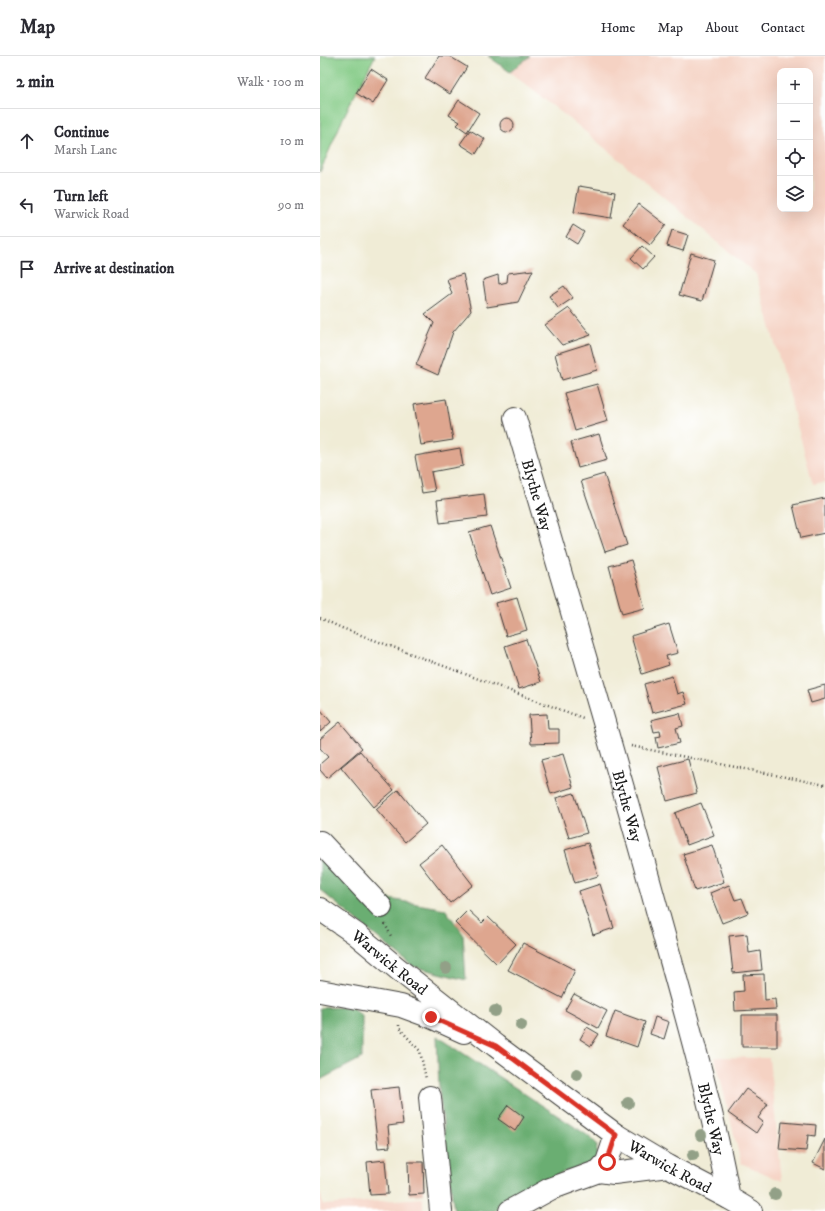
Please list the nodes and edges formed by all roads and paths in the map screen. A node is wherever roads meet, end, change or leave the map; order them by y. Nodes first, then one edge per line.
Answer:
1 (515, 418) dead end
2 (320, 618) edge
3 (606, 726) junction
4 (612, 747) junction
5 (825, 785) edge
6 (320, 842) edge
7 (381, 907) dead end
8 (320, 909) edge
9 (320, 991) edge
10 (496, 1046) junction
11 (430, 1097) dead end
12 (616, 1135) junction
13 (668, 1166) junction
14 (599, 1171) junction
15 (729, 1198) junction
16 (441, 1211) edge
17 (510, 1211) edge
18 (751, 1211) edge

1 - 3 street, Blythe Way
2 - 3 path
3 - 4 street, Blythe Way
4 - 5 path
4 - 15 street, Blythe Way
6 - 7 street
8 - 10 street, Warwick Road
9 - 10 street, Warwick Road
10 - 12 street, Warwick Road
11 - 16 street
12 - 13 street, Warwick Road
12 - 14 street
13 - 14 street
13 - 15 street, Warwick Road
14 - 17 street
15 - 18 street, Warwick Road

